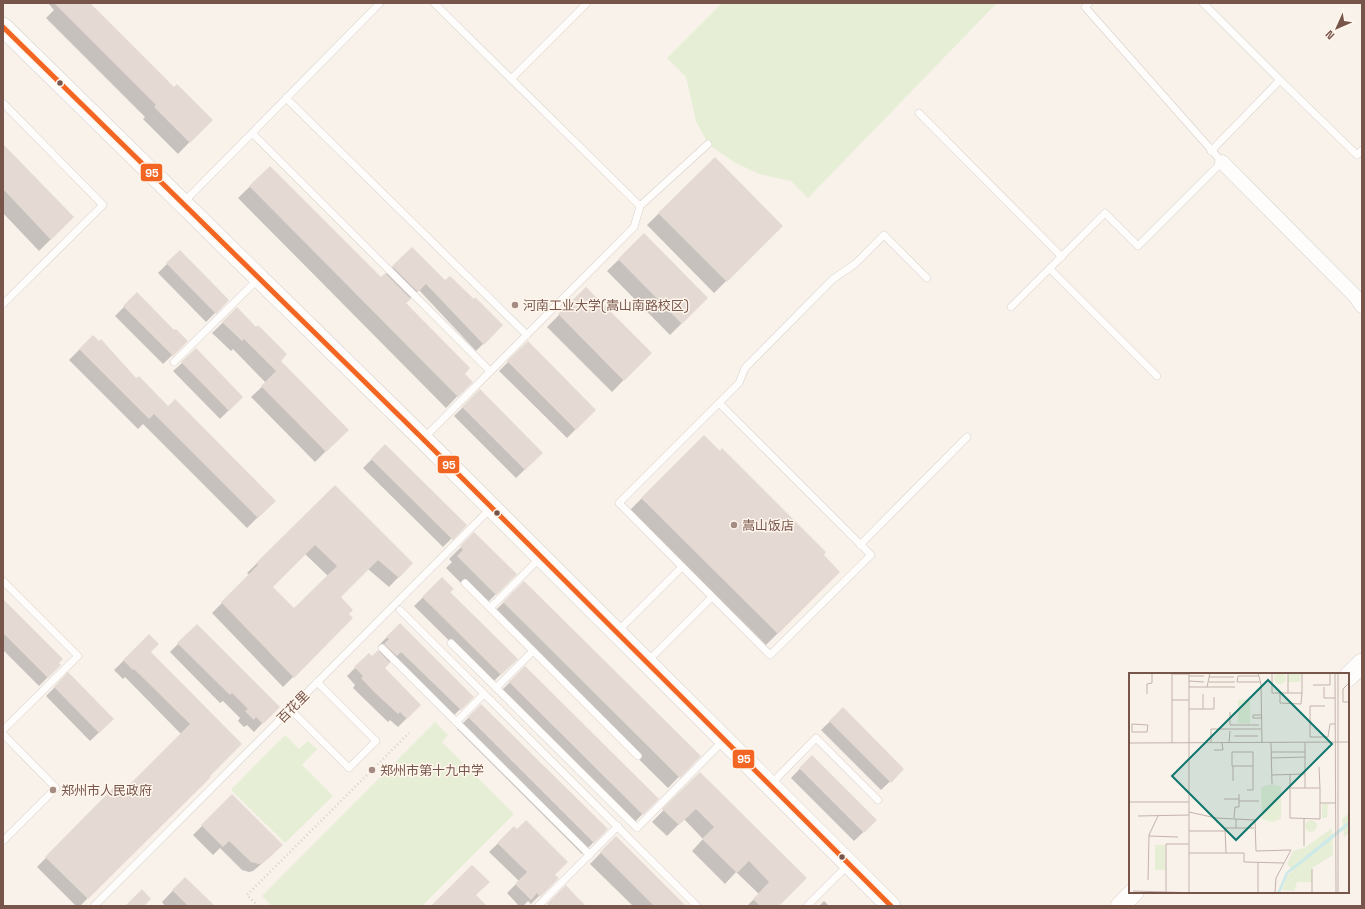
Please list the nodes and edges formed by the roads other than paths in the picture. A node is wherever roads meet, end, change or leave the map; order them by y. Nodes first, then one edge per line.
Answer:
1 (380, 3) edge
2 (434, 3) edge
3 (587, 3) edge
4 (1089, 3) edge
5 (1203, 3) edge
6 (3, 26) edge
7 (511, 79) junction
8 (1280, 80) junction
9 (286, 98) junction
10 (3, 103) edge
11 (919, 113) dead end
12 (252, 132) junction
13 (708, 144) dead end
14 (1211, 150) junction
15 (1362, 150) edge
16 (1222, 162) junction
17 (182, 203) junction
18 (640, 206) junction
19 (1062, 257) junction
20 (1050, 269) junction
21 (259, 278) junction
22 (927, 278) dead end
23 (3, 304) edge
24 (1362, 306) edge
25 (1011, 307) dead end
26 (527, 335) junction
27 (174, 362) dead end
28 (490, 371) junction
29 (1157, 376) dead end
30 (719, 403) junction
31 (967, 437) dead end
32 (424, 439) junction
33 (491, 507) junction
34 (860, 545) junction
35 (541, 556) junction
36 (682, 567) junction
37 (3, 581) edge
38 (465, 583) dead end
39 (712, 597) junction
40 (490, 608) junction
41 (400, 610) dead end
42 (617, 632) junction
43 (451, 643) dead end
44 (382, 648) dead end
45 (533, 651) junction
46 (647, 662) junction
47 (1362, 663) edge
48 (1349, 676) edge
49 (317, 682) junction
50 (496, 688) junction
51 (484, 694) junction
52 (290, 709) junction
53 (456, 722) junction
54 (3, 730) edge
55 (3, 734) edge
56 (725, 740) junction
57 (638, 756) dead end
58 (770, 785) junction
59 (878, 800) dead end
60 (618, 826) junction
61 (3, 841) edge
62 (590, 855) junction
63 (849, 864) junction
64 (1133, 893) edge
65 (94, 906) edge
66 (538, 906) edge
67 (698, 906) edge
68 (807, 906) edge
69 (891, 906) edge
70 (1120, 906) edge

1 - 9 lane
2 - 7 lane
3 - 7 lane
4 - 14 lane
5 - 8 lane
6 - 17 street
7 - 18 lane
8 - 14 lane
8 - 15 lane
9 - 12 lane
9 - 26 lane
10 - 23 lane
11 - 19 lane
12 - 17 lane
12 - 28 lane
13 - 18 lane
14 - 16 lane
16 - 19 lane
16 - 24 street
17 - 21 street
18 - 26 lane
19 - 20 lane
20 - 25 lane
20 - 29 lane
21 - 27 lane
21 - 32 street
22 - 30 lane
26 - 28 lane
28 - 32 lane
30 - 34 lane
30 - 36 lane
31 - 34 lane
32 - 33 street
33 - 35 street
33 - 49 lane, 百花里
34 - 39 lane
35 - 40 lane
35 - 42 street
36 - 39 lane
36 - 42 lane
37 - 54 lane
38 - 40 lane
39 - 46 lane
40 - 45 lane
41 - 51 lane
42 - 46 street
43 - 50 lane
44 - 53 lane
45 - 50 lane
45 - 57 lane
46 - 56 street
47 - 48 street
49 - 52 lane, 百花里
49 - 52 lane
50 - 56 lane
51 - 53 lane
51 - 60 lane
52 - 65 lane, 百花里
53 - 62 lane
55 - 61 lane
56 - 58 street
58 - 59 lane
58 - 63 street
60 - 62 lane
60 - 67 lane
62 - 66 lane
63 - 68 lane
63 - 69 street
64 - 70 street

